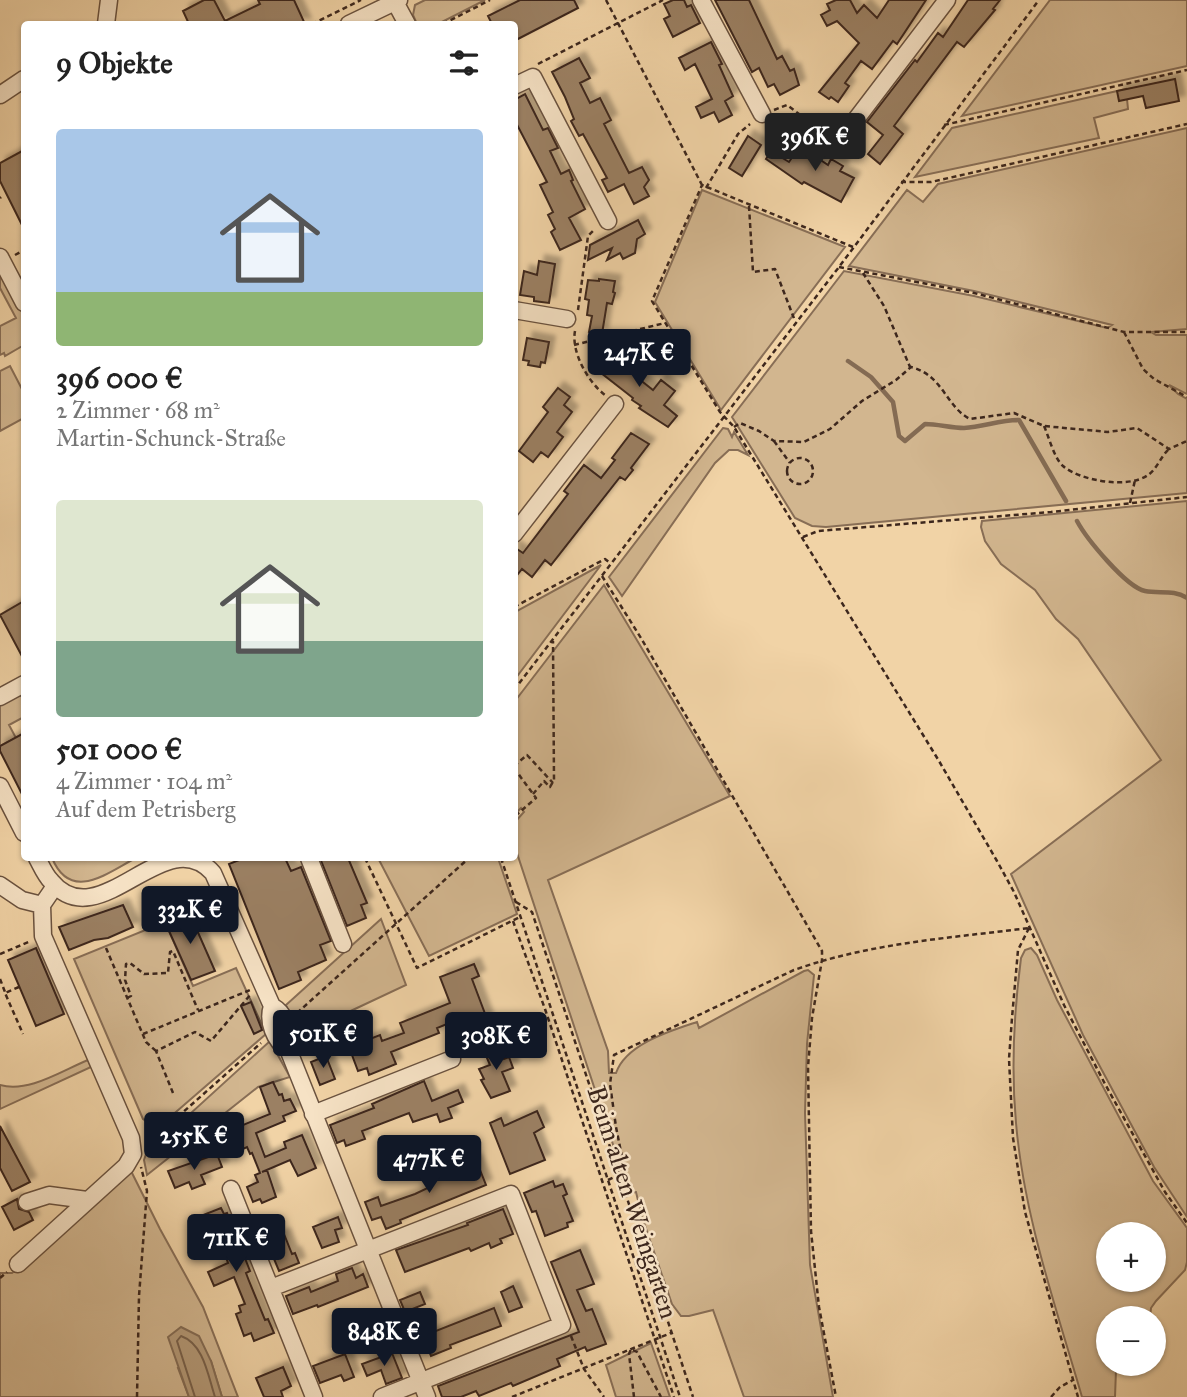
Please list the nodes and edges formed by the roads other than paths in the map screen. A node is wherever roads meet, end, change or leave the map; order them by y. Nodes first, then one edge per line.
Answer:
1 (109, 0) edge
2 (701, 0) edge
3 (947, 0) edge
4 (396, 1) edge
5 (106, 21) edge
6 (355, 21) edge
7 (406, 21) edge
8 (21, 81) edge
9 (518, 84) edge
10 (0, 95) edge
11 (762, 114) road end
12 (838, 143) road end
13 (608, 221) road end
14 (0, 257) edge
15 (21, 297) edge
16 (518, 311) edge
17 (572, 319) road end
18 (615, 404) road end
19 (518, 529) edge
20 (21, 686) edge
21 (0, 697) edge
22 (0, 786) edge
23 (21, 827) edge
24 (39, 861) edge
25 (168, 861) edge
26 (197, 861) edge
27 (310, 861) edge
28 (0, 885) edge
29 (55, 886) junction
30 (42, 905) junction
31 (343, 944) dead end
32 (452, 1059) dead end
33 (313, 1114) junction
34 (231, 1189) dead end
35 (87, 1200) junction
36 (27, 1202) dead end
37 (368, 1248) junction
38 (18, 1264) dead end
39 (271, 1288) junction
40 (425, 1389) edge
41 (314, 1397) edge
42 (383, 1397) edge

1 - 5 street
2 - 11 street
3 - 12 street
4 - 6 street
4 - 7 street
8 - 10 street
9 - 13 street
14 - 15 street
16 - 17 street
18 - 19 street
20 - 21 street
22 - 23 street
24 - 29 street
25 - 29 street
26 - 33 street
27 - 31 street
28 - 30 street
29 - 30 street
30 - 35 street
32 - 33 street
33 - 37 street
34 - 39 street
35 - 36 street
35 - 38 street
37 - 39 street
37 - 40 street
37 - 40 street
39 - 41 street
40 - 42 street

